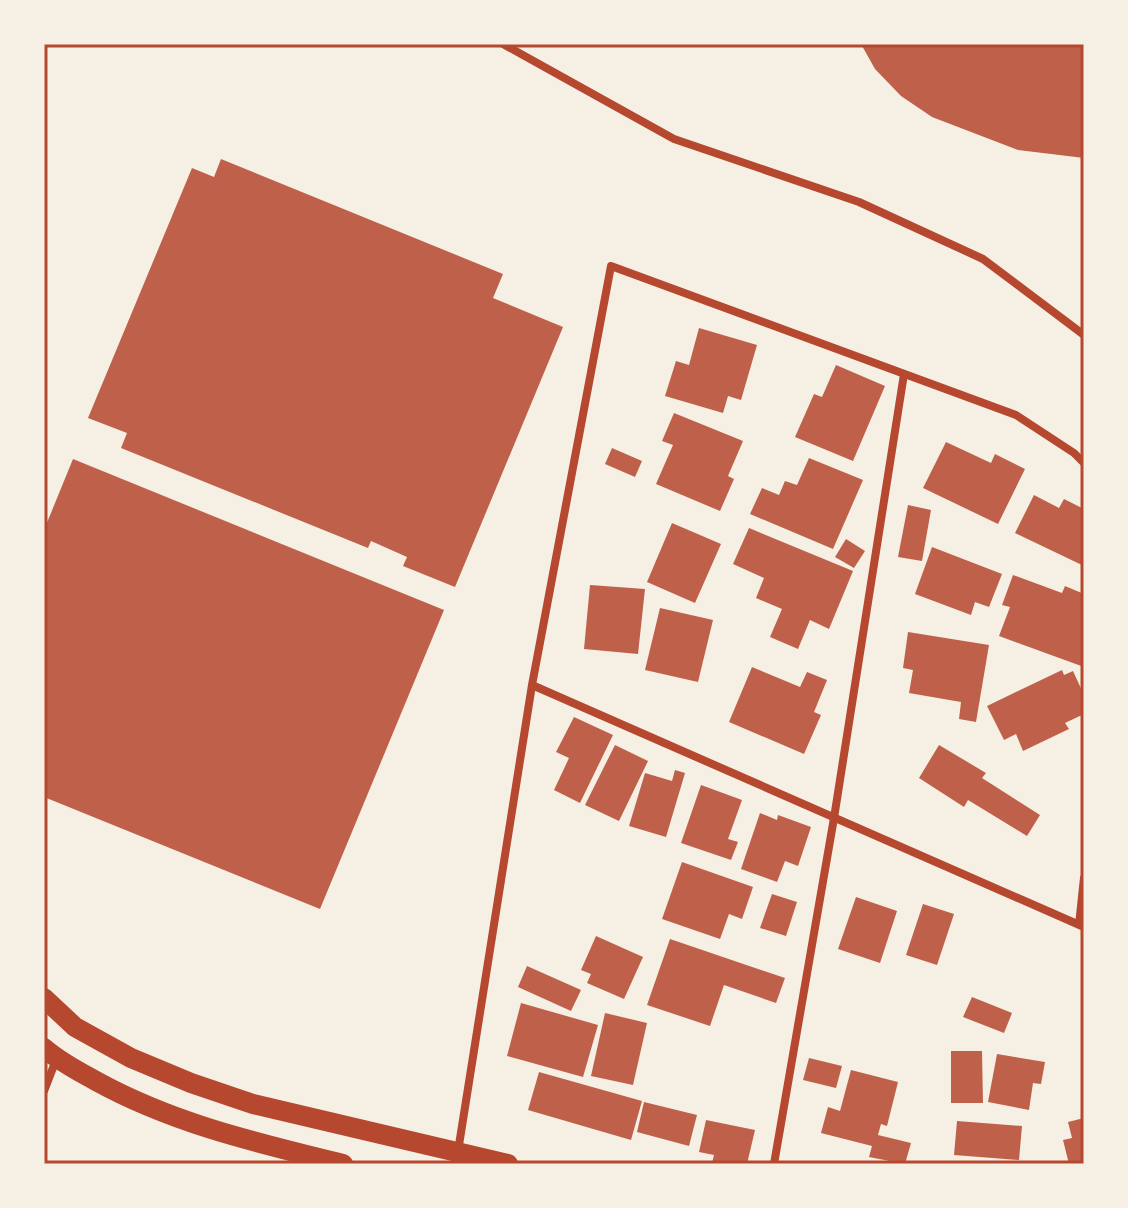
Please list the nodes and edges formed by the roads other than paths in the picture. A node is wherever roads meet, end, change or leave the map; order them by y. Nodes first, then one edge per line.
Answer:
1 (503, 44) edge
2 (1084, 335) edge
3 (904, 374) junction
4 (1084, 463) edge
5 (532, 685) junction
6 (834, 818) junction
7 (1084, 878) edge
8 (1081, 926) edge
9 (44, 998) edge
10 (50, 1054) edge
11 (44, 1091) edge
12 (457, 1158) edge
13 (343, 1164) edge
14 (508, 1164) edge
15 (774, 1164) edge

1 - 2 street
3 - 4 street
3 - 5 street
3 - 6 street
5 - 6 street
5 - 12 street
6 - 8 street
6 - 15 street
7 - 8 street
9 - 12 main road
10 - 11 street
10 - 13 main road
12 - 14 main road

